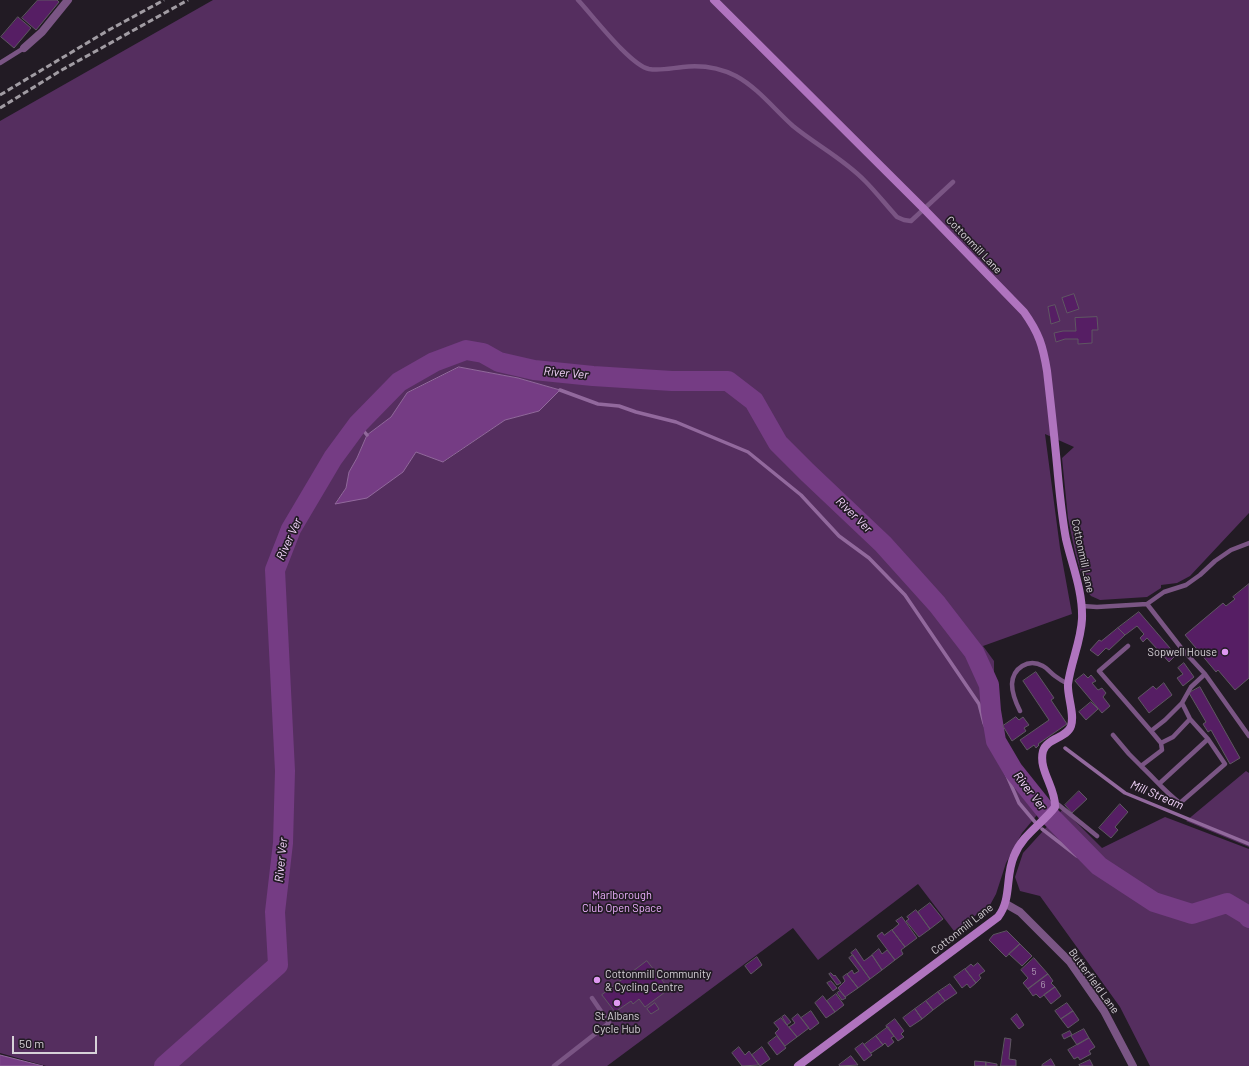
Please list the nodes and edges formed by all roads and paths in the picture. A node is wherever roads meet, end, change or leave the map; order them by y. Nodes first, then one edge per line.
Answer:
1 (68, 0) edge
2 (578, 0) edge
3 (714, 0) edge
4 (24, 48) joint
5 (0, 63) edge
6 (953, 182) dead end
7 (924, 209) junction
8 (1249, 543) edge
9 (1147, 604) junction
10 (1082, 606) junction
11 (1128, 646) dead end
12 (1205, 674) junction
13 (1068, 684) junction
14 (1182, 703) junction
15 (1020, 711) dead end
16 (1190, 720) junction
17 (1151, 732) junction
18 (1112, 735) dead end
19 (1249, 736) edge
20 (1208, 739) junction
21 (1161, 742) junction
22 (1141, 766) junction
23 (1160, 783) junction
24 (1054, 806) junction
25 (1097, 836) dead end
26 (1006, 904) junction
27 (592, 998) dead end
28 (554, 1066) edge
29 (798, 1066) edge
30 (1133, 1066) edge

1 - 4 street
2 - 7 lane
3 - 7 street, Cottonmill Lane
4 - 5 lane
6 - 7 lane
7 - 10 street, Cottonmill Lane
8 - 9 lane
9 - 10 lane
9 - 12 lane
10 - 13 street, Cottonmill Lane
11 - 17 lane
12 - 14 lane
12 - 19 lane
13 - 15 lane
13 - 24 street, Cottonmill Lane
14 - 16 lane
14 - 17 lane
16 - 20 lane
16 - 21 lane
17 - 21 lane
18 - 22 lane
20 - 23 lane
20 - 23 lane
21 - 22 lane
22 - 23 lane
24 - 25 lane
24 - 26 street, Cottonmill Lane
26 - 29 street, Cottonmill Lane
26 - 30 street, Butterfield Lane
27 - 28 lane

